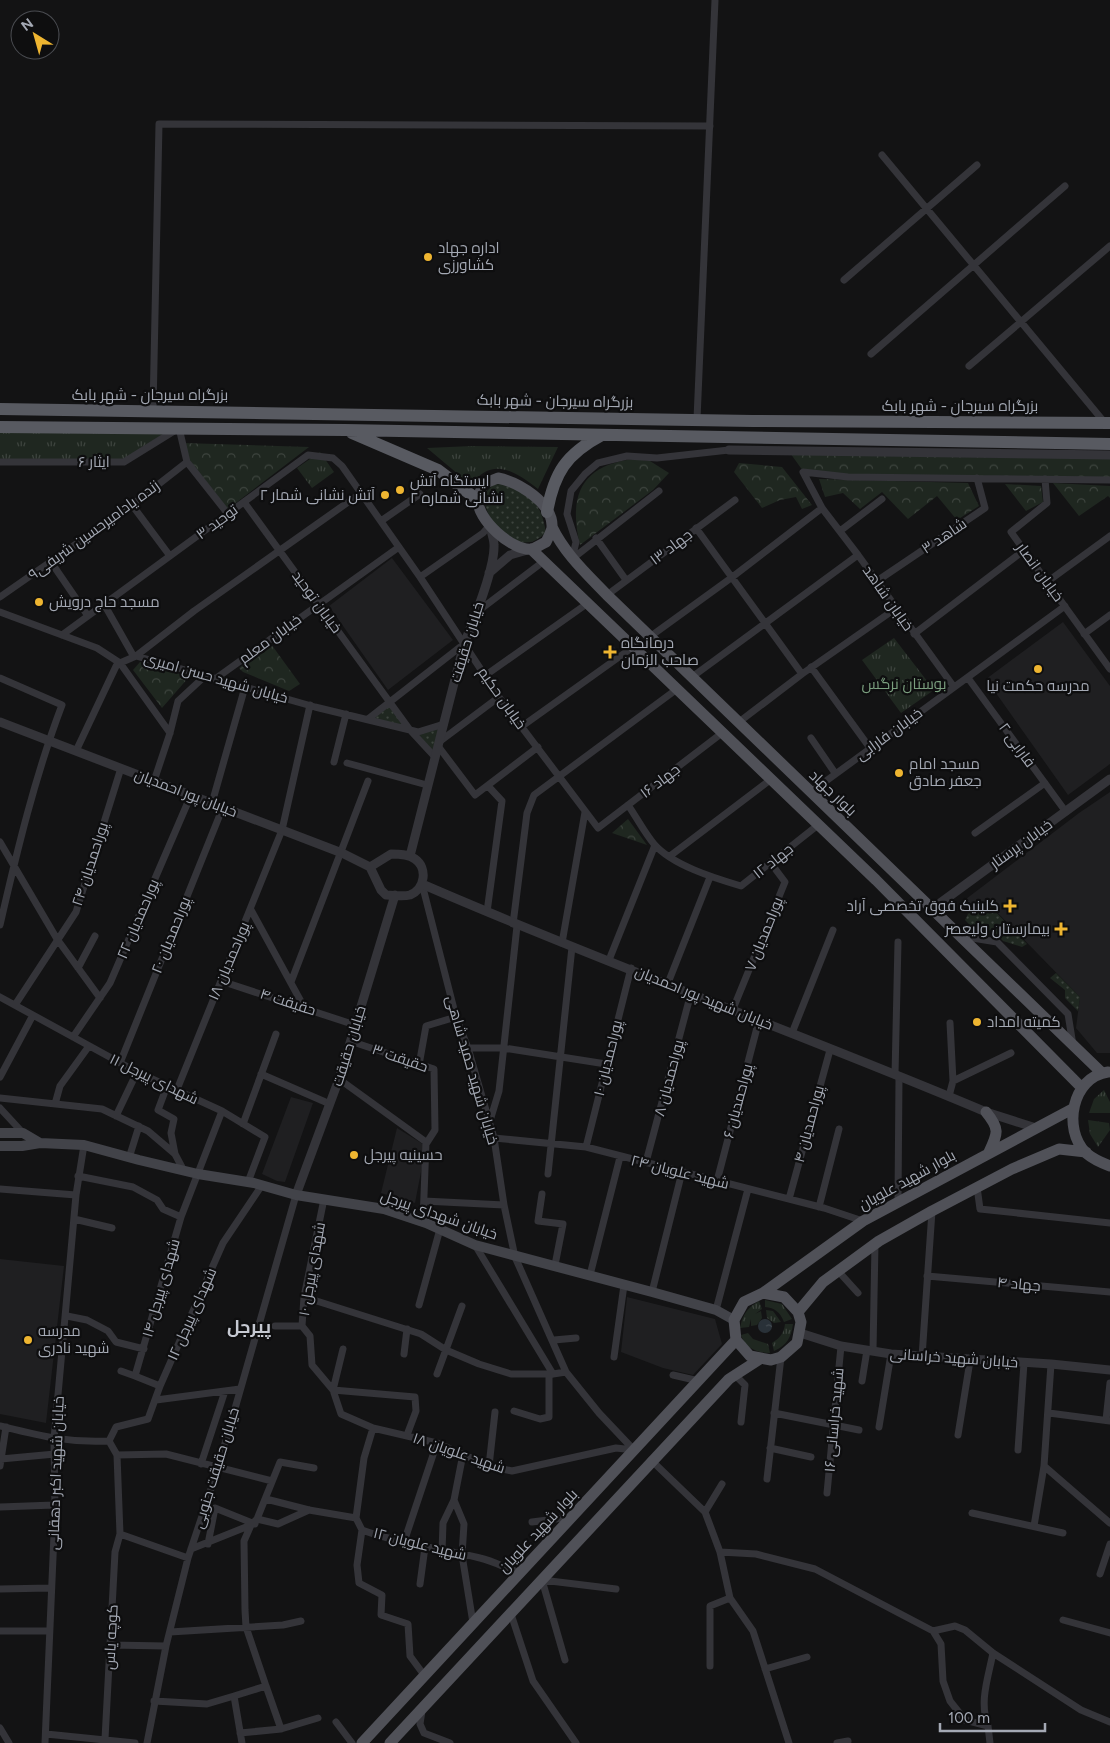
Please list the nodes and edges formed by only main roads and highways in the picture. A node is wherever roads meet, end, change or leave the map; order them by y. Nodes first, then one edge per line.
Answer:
1 (0, 409) edge
2 (1108, 423) edge
3 (0, 427) edge
4 (345, 430) junction
5 (604, 434) junction
6 (1110, 444) edge
7 (478, 500) junction
8 (547, 512) junction
9 (552, 527) junction
10 (531, 549) junction
11 (889, 868) junction
12 (876, 880) junction
13 (1106, 1072) edge
14 (1082, 1088) junction
15 (1074, 1108) junction
16 (986, 1112) road end
17 (0, 1133) edge
18 (40, 1143) junction
19 (0, 1146) edge
20 (990, 1152) junction
21 (1086, 1152) junction
22 (1110, 1166) edge
23 (763, 1293) junction
24 (798, 1312) junction
25 (734, 1320) junction
26 (736, 1340) junction
27 (760, 1359) junction
28 (580, 1507) junction
29 (597, 1521) junction
30 (464, 1633) junction
31 (480, 1647) junction
32 (362, 1743) edge
33 (390, 1743) edge

1 - 2 highway, بزرگراه سیرجان - شهر بابک
3 - 4 highway
4 - 5 highway
4 - 7 highway
5 - 6 highway
5 - 8 highway
7 - 8 main road
7 - 10 main road
8 - 9 main road
9 - 10 main road
9 - 11 main road, بلوار جهاد
10 - 12 main road
11 - 12 main road
11 - 13 main road, بلوار جهاد
12 - 14 main road
13 - 14 main road
14 - 15 main road
15 - 20 main road, بلوار شهید علویان
15 - 21 main road
16 - 20 main road
17 - 18 main road
18 - 19 main road, خیابان شهدای پیرجل
18 - 25 main road, خیابان شهدای پیرجل
20 - 23 main road, بلوار شهید علویان
21 - 22 main road
21 - 24 main road
23 - 24 main road
23 - 25 main road
24 - 27 main road
25 - 26 main road
26 - 27 main road
26 - 28 main road, بلوار شهید علویان
27 - 29 main road
28 - 29 main road
28 - 30 main road, بلوار شهید علویان
29 - 31 main road
30 - 31 main road
30 - 32 main road, بلوار شهید علویان
31 - 33 main road

